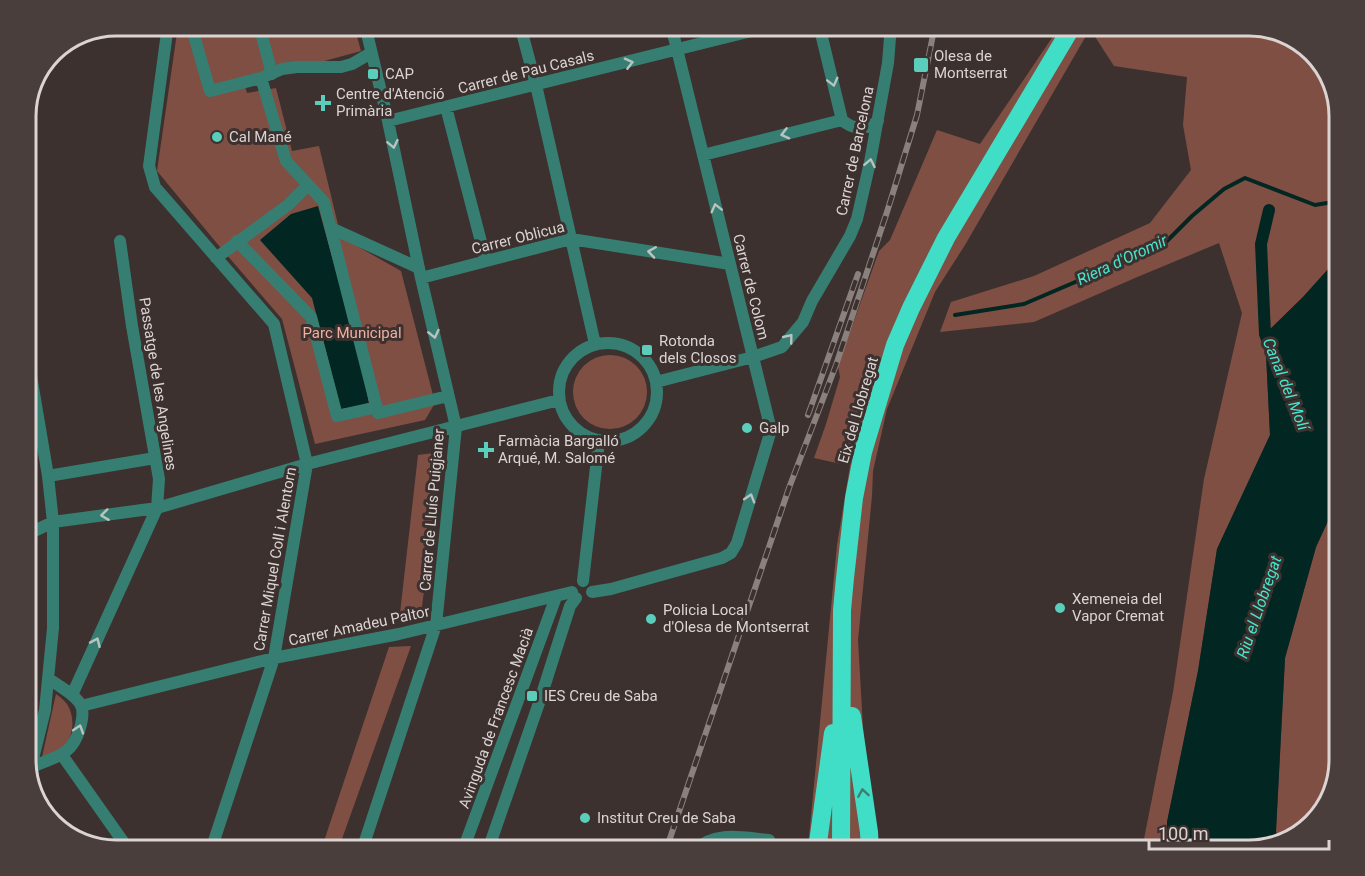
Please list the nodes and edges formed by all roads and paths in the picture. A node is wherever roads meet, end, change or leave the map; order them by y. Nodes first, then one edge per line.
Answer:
1 (167, 36) edge
2 (193, 36) edge
3 (260, 36) edge
4 (367, 36) edge
5 (523, 36) edge
6 (673, 36) edge
7 (736, 36) edge
8 (821, 36) edge
9 (890, 36) edge
10 (1067, 36) edge
11 (677, 51) junction
12 (371, 53) junction
13 (266, 76) junction
14 (536, 85) junction
15 (446, 107) junction
16 (842, 120) junction
17 (388, 121) junction
18 (878, 121) junction
19 (703, 155) junction
20 (308, 185) junction
21 (331, 228) junction
22 (571, 239) junction
23 (120, 241) dead end
24 (237, 241) junction
25 (216, 258) junction
26 (486, 261) junction
27 (730, 264) junction
28 (420, 273) junction
29 (595, 344) junction
30 (753, 357) junction
31 (656, 382) junction
32 (448, 396) junction
33 (559, 400) junction
34 (36, 405) edge
35 (376, 407) junction
36 (456, 428) junction
37 (599, 441) junction
38 (155, 458) junction
39 (307, 464) junction
40 (48, 476) junction
41 (157, 508) junction
42 (53, 522) junction
43 (36, 530) edge
44 (583, 581) junction
45 (592, 592) junction
46 (574, 595) junction
47 (556, 597) junction
48 (436, 625) junction
49 (274, 658) junction
50 (841, 668) junction
51 (48, 678) junction
52 (842, 690) junction
53 (72, 695) junction
54 (81, 706) junction
55 (36, 744) edge
56 (62, 755) junction
57 (36, 767) edge
58 (122, 840) edge
59 (214, 840) edge
60 (365, 840) edge
61 (467, 840) edge
62 (491, 840) edge
63 (710, 840) edge
64 (769, 840) dead end
65 (818, 840) edge
66 (841, 840) edge
67 (869, 840) edge

1 - 25 street, Carrer Miquel Coll i Alentorn
2 - 13 street
3 - 13 street
4 - 12 street, Carrer de Lluís Puigjaner
5 - 14 street
6 - 11 street, Carrer de Colom
7 - 11 street, Carrer de Pau Casals
8 -> 16 street
9 - 18 street, Carrer de Barcelona
10 - 50 highway, Eix del Llobregat
14 -> 11 street, Carrer de Pau Casals
11 - 19 street, Carrer de Colom
12 - 13 street
12 - 17 street, Carrer de Lluís Puigjaner
13 - 20 street
14 - 15 street, Carrer de Pau Casals
14 - 22 street
15 - 17 street, Carrer de Pau Casals
15 - 26 street
16 - 18 street
16 -> 19 street
17 -> 28 street, Carrer de Lluís Puigjaner
30 -> 18 street, Carrer de Barcelona
27 -> 19 street, Carrer de Colom
20 - 21 street
20 - 24 street
21 - 28 street
21 - 35 street
22 - 26 street, Carrer Oblicua
27 -> 22 street, Carrer Oblicua
22 - 29 street
23 - 38 street, Passatge de les Angelines
24 - 25 street
24 - 35 street
25 - 39 street, Carrer Miquel Coll i Alentorn
26 - 28 street, Carrer Oblicua
27 - 30 street, Carrer de Colom
28 -> 32 street, Carrer de Lluís Puigjaner
29 - 31 street
29 - 33 street
30 - 31 street, Carrer de Barcelona
45 -> 30 street, Carrer de Colom
31 - 37 street
32 - 35 street
32 - 36 street, Carrer de Lluís Puigjaner
33 - 36 street
33 - 37 street
34 - 40 street
36 - 39 street
36 - 48 street, Carrer de Lluís Puigjaner
37 - 44 street
38 - 40 street
38 - 41 street, Passatge de les Angelines
39 - 41 street
39 - 49 street, Carrer Miquel Coll i Alentorn
40 - 42 street
41 -> 42 street
53 -> 41 street, Passatge de les Angelines
42 - 43 street
42 - 51 street
44 - 45 street
44 - 46 street
45 - 46 street
46 - 47 street, Carrer Amadeu Paltor
46 - 62 street
47 - 48 street, Carrer Amadeu Paltor
47 - 61 street, Avinguda de Francesc Macià
48 - 49 street, Carrer Amadeu Paltor
48 - 60 street, Carrer de Lluís Puigjaner
49 - 54 street, Carrer Amadeu Paltor
49 - 59 street, Carrer Miquel Coll i Alentorn
50 - 52 highway, Eix del Llobregat
67 -> 50 highway
51 - 53 street
51 - 55 street
52 - 65 highway
52 - 66 highway, Eix del Llobregat
53 - 54 street
56 -> 54 street
56 - 57 street
56 - 58 street
63 - 64 street

